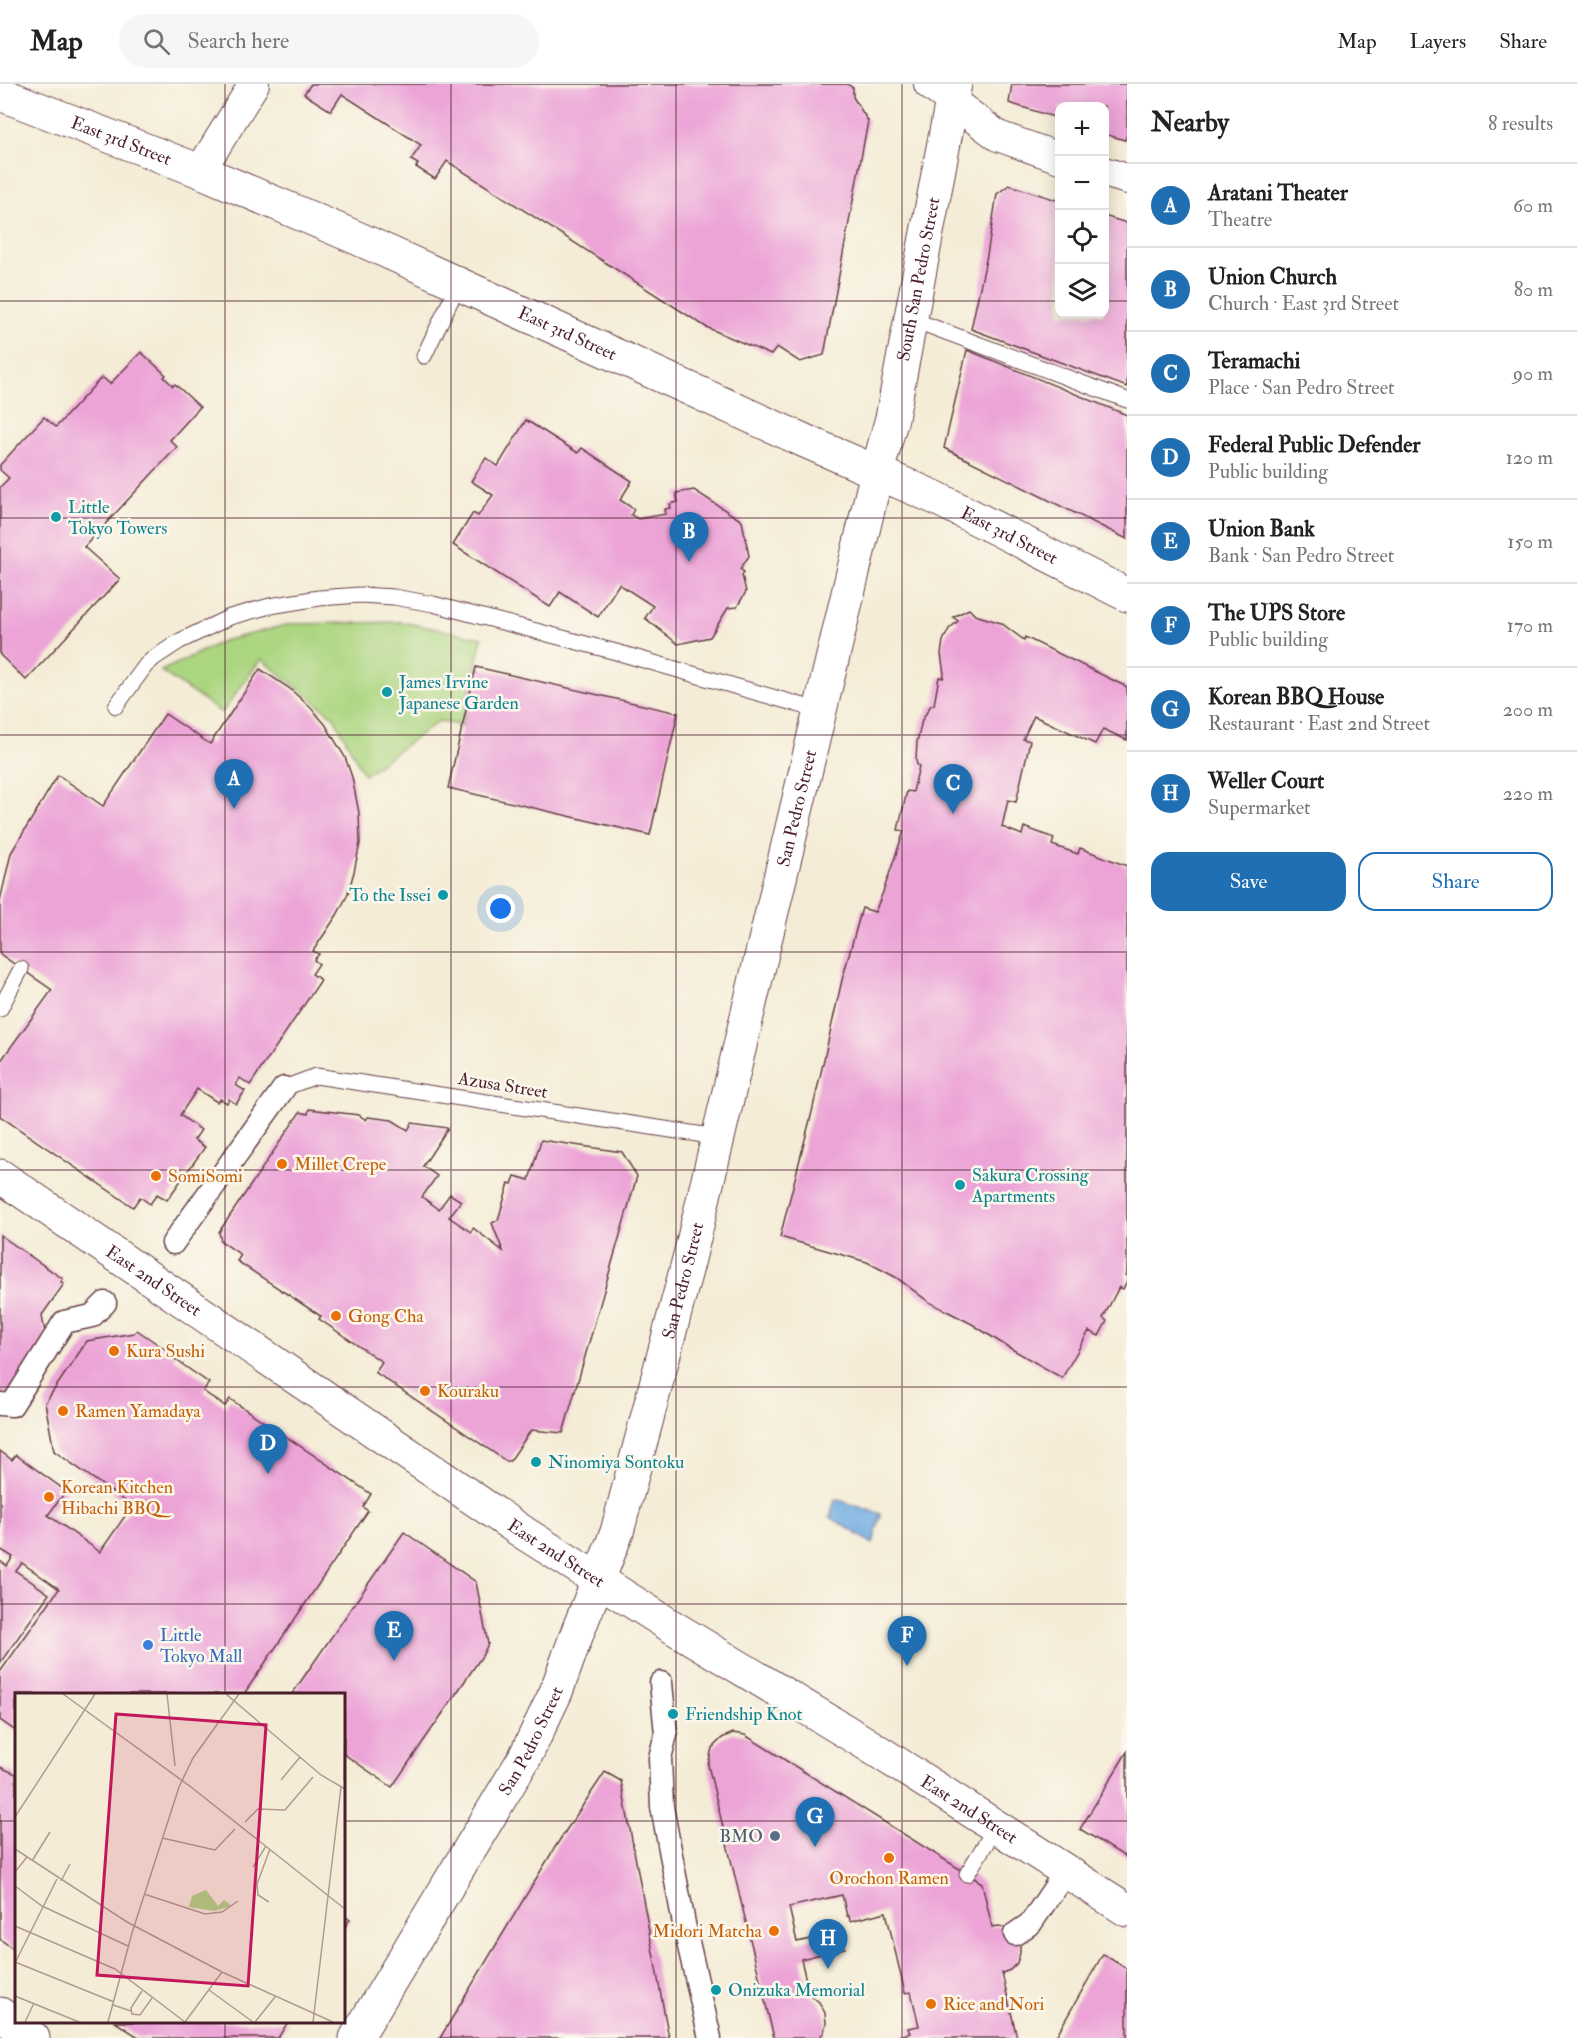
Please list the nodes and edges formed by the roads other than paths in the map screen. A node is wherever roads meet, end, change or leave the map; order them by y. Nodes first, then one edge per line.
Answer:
1 (254, 84) edge
2 (945, 90) edge
3 (0, 94) edge
4 (1055, 157) edge
5 (200, 171) junction
6 (1109, 174) edge
7 (1127, 179) edge
8 (459, 283) junction
9 (911, 319) junction
10 (424, 356) dead end
11 (1127, 400) edge
12 (877, 472) junction
13 (1127, 595) edge
14 (116, 706) dead end
15 (821, 711) junction
16 (21, 969) dead end
17 (0, 1009) edge
18 (284, 1088) joint
19 (717, 1137) junction
20 (0, 1176) edge
21 (173, 1243) dead end
22 (105, 1303) dead end
23 (0, 1404) edge
24 (598, 1578) junction
25 (661, 1683) dead end
26 (996, 1827) junction
27 (1066, 1871) junction
28 (967, 1874) dead end
29 (1127, 1910) edge
30 (1016, 1934) dead end
31 (0, 2014) edge
32 (33, 2038) edge
33 (356, 2038) edge
34 (710, 2038) edge

1 - 5 street
2 - 4 street
2 - 9 main road, South San Pedro Street
3 - 5 main road, East 3rd Street
5 - 8 main road, East 3rd Street
6 - 7 street
8 - 10 lane
8 - 12 main road, East 3rd Street
9 - 11 lane
9 - 12 main road, South San Pedro Street
12 - 13 main road, East 3rd Street
12 - 15 main road, San Pedro Street
14 - 15 lane
15 - 19 main road, San Pedro Street
16 - 17 lane
18 - 19 lane, Azusa Street
18 - 21 street
19 - 24 main road, San Pedro Street
20 - 24 main road, East 2nd Street
22 - 23 street
24 - 26 main road, East 2nd Street
24 - 33 main road, San Pedro Street
25 - 34 street
26 - 27 main road, East 2nd Street
26 - 28 lane
27 - 29 main road, East 2nd Street
27 - 30 street
31 - 32 main road

